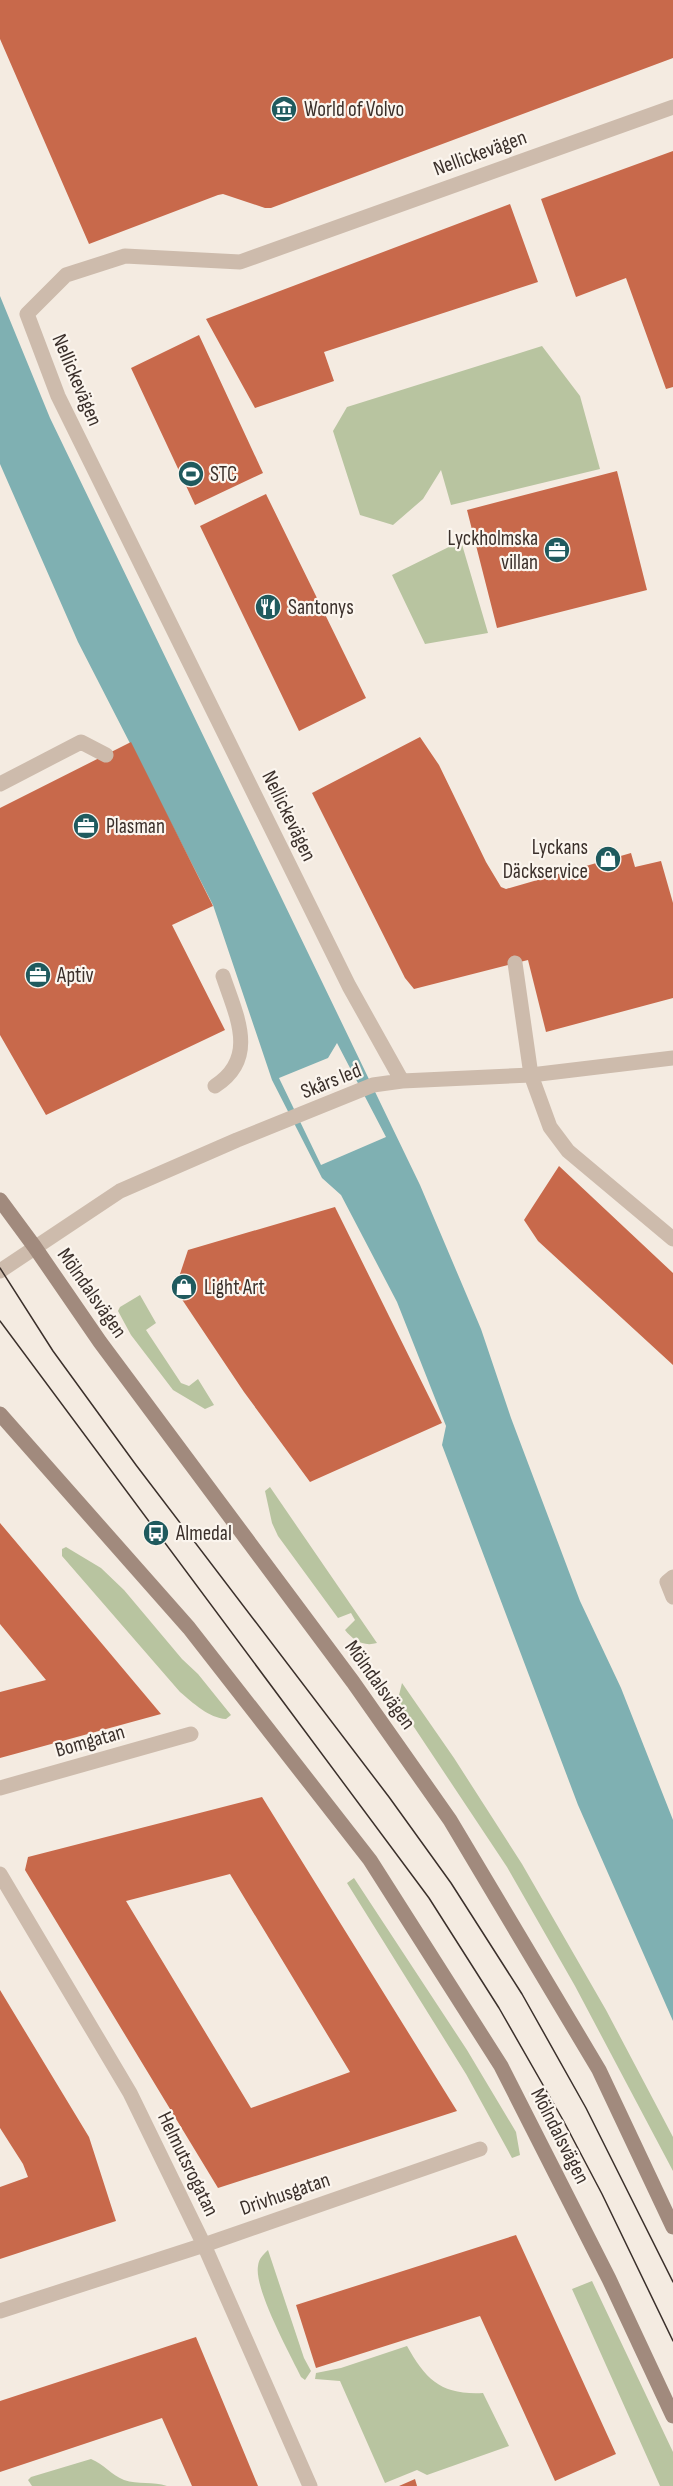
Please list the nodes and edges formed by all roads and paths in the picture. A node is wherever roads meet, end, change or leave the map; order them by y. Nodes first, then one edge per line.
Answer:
1 (673, 107) edge
2 (106, 755) dead end
3 (0, 784) edge
4 (514, 963) dead end
5 (222, 976) dead end
6 (673, 1058) edge
7 (531, 1075) junction
8 (402, 1081) junction
9 (215, 1086) dead end
10 (0, 1200) edge
11 (673, 1239) edge
12 (34, 1246) junction
13 (0, 1271) edge
14 (0, 1414) edge
15 (673, 1577) edge
16 (673, 1597) edge
17 (191, 1734) dead end
18 (0, 1788) edge
19 (0, 1874) edge
20 (480, 2149) dead end
21 (673, 2227) edge
22 (204, 2245) junction
23 (0, 2311) edge
24 (673, 2416) edge
25 (310, 2486) edge

1 - 8 street, Nellickevägen
2 - 3 street
4 - 7 street
5 - 9 street
6 - 7 street, Skårs led
7 - 8 street, Skårs led
7 - 11 street
8 - 12 street, Skårs led
10 - 12 main road, Mölndalsvägen
12 - 13 street, Skårs led
12 - 21 main road, Mölndalsvägen
14 - 24 main road, Mölndalsvägen
15 - 16 street
17 - 18 street, Bomgatan
19 - 22 street, Helmutsrogatan
20 - 22 street, Drivhusgatan
22 - 23 street, Drivhusgatan
22 - 25 street, Helmutsrogatan

